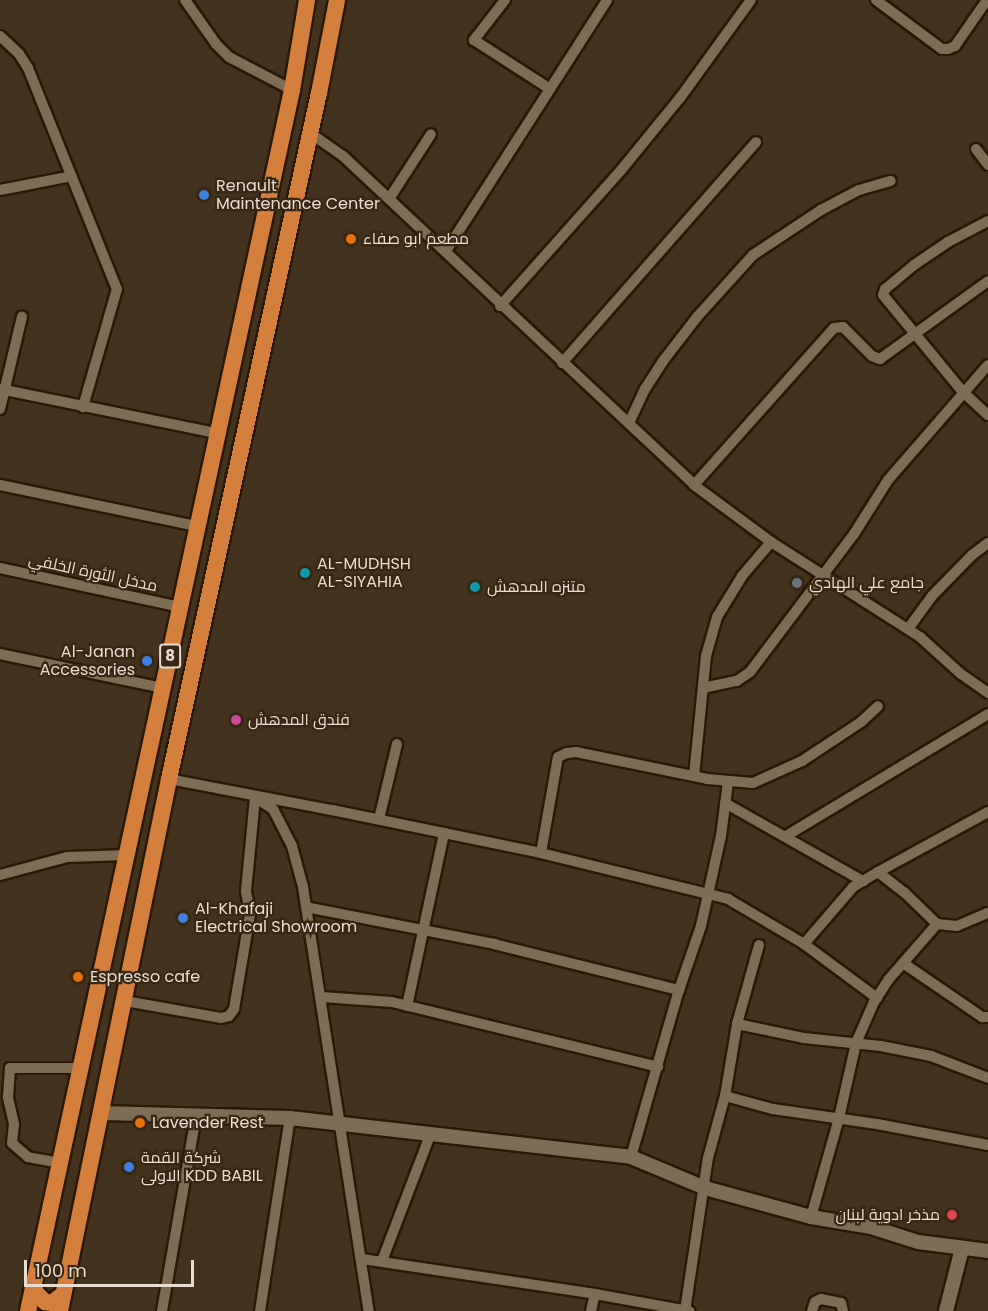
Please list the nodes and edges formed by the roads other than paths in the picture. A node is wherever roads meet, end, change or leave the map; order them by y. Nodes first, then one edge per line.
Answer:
1 (185, 0) edge
2 (307, 0) edge
3 (337, 0) edge
4 (505, 0) edge
5 (607, 0) edge
6 (751, 0) edge
7 (876, 0) edge
8 (985, 7) edge
9 (0, 36) edge
10 (550, 89) junction
11 (291, 90) junction
12 (310, 133) junction
13 (430, 134) dead end
14 (756, 142) dead end
15 (976, 149) dead end
16 (988, 165) edge
17 (72, 176) junction
18 (891, 182) dead end
19 (0, 190) edge
20 (389, 199) junction
21 (988, 221) edge
22 (446, 251) junction
23 (988, 281) edge
24 (500, 306) junction
25 (22, 317) dead end
26 (914, 335) junction
27 (562, 363) junction
28 (988, 365) edge
29 (2, 389) edge
30 (963, 392) junction
31 (83, 407) junction
32 (0, 408) edge
33 (988, 415) edge
34 (629, 423) junction
35 (217, 433) junction
36 (0, 485) edge
37 (694, 485) junction
38 (197, 526) junction
39 (771, 542) junction
40 (988, 543) edge
41 (0, 568) edge
42 (823, 576) junction
43 (180, 607) junction
44 (908, 629) junction
45 (0, 654) edge
46 (163, 688) junction
47 (703, 688) junction
48 (988, 693) edge
49 (878, 706) dead end
50 (988, 714) edge
51 (397, 744) dead end
52 (694, 776) junction
53 (169, 779) junction
54 (728, 782) junction
55 (255, 797) junction
56 (724, 803) junction
57 (988, 812) edge
58 (379, 819) junction
59 (444, 833) junction
60 (786, 836) junction
61 (541, 853) junction
62 (127, 855) junction
63 (878, 872) junction
64 (0, 875) edge
65 (863, 881) junction
66 (708, 896) junction
67 (306, 908) junction
68 (988, 913) edge
69 (938, 924) junction
70 (423, 930) junction
71 (804, 944) junction
72 (759, 945) dead end
73 (903, 963) junction
74 (679, 990) junction
75 (322, 997) junction
76 (877, 998) junction
77 (125, 1001) junction
78 (407, 1006) junction
79 (988, 1017) edge
80 (737, 1024) junction
81 (856, 1043) junction
82 (658, 1067) junction
83 (82, 1068) junction
84 (988, 1078) edge
85 (725, 1096) junction
86 (102, 1113) junction
87 (196, 1116) junction
88 (290, 1118) junction
89 (839, 1118) junction
90 (341, 1125) junction
91 (430, 1136) junction
92 (988, 1145) edge
93 (631, 1157) junction
94 (61, 1163) junction
95 (705, 1188) junction
96 (811, 1217) junction
97 (962, 1248) junction
98 (988, 1251) edge
99 (362, 1259) junction
100 (382, 1262) junction
101 (34, 1286) junction
102 (595, 1294) junction
103 (61, 1303) edge
104 (28, 1311) edge
105 (162, 1311) edge
106 (260, 1311) edge
107 (369, 1311) edge
108 (591, 1311) edge
109 (686, 1311) edge
110 (812, 1311) edge
111 (843, 1311) edge
112 (946, 1311) edge

1 - 11 street
2 - 11 highway, 8
3 - 12 highway, 8
4 - 10 street
5 - 10 street
6 - 24 street
7 - 8 street
9 - 17 street
10 - 22 street
11 - 35 highway, 8
12 - 20 street
12 - 53 highway, 8
13 - 20 street
14 - 27 street
15 - 16 street
17 - 19 street
17 - 31 street
18 - 34 street
20 - 22 street
21 - 26 street
22 - 24 street
23 - 26 street
24 - 27 street
25 - 29 street
26 - 30 street
26 - 37 street
27 - 34 street
28 - 30 street
29 - 31 street
29 - 32 street
30 - 33 street
30 - 42 street
31 - 35 street
34 - 37 street
35 - 38 highway, 8
36 - 38 street
37 - 39 street
38 - 43 highway, 8
39 - 42 street
39 - 47 street
40 - 44 street
41 - 43 street, مدخل الثورة الخلفي
42 - 44 street
42 - 47 street
43 - 46 highway, 8
44 - 48 street
45 - 46 street
46 - 62 highway, 8
47 - 52 street
49 - 54 street
50 - 60 street
51 - 58 street
52 - 54 street
52 - 61 street
53 - 55 street
53 - 77 highway, 8
54 - 56 street
55 - 58 street
55 - 67 street
55 - 77 street
56 - 60 street
56 - 66 street
57 - 63 street
58 - 59 street
59 - 61 street
59 - 70 street
60 - 65 street
61 - 66 street
62 - 64 street
62 - 83 highway, 8
63 - 65 street
63 - 69 street
65 - 71 street
66 - 71 street
66 - 74 street
67 - 70 street
67 - 75 street
68 - 69 street
69 - 73 street
70 - 74 street
70 - 78 street
71 - 76 street
72 - 80 street
73 - 76 street
73 - 79 street
74 - 82 street
75 - 78 street
75 - 90 street
76 - 81 street
77 - 86 highway, 8
78 - 82 street
80 - 81 street
80 - 85 street
81 - 84 street
81 - 89 street
82 - 93 street
83 - 94 highway, 8
83 - 94 street
85 - 89 street
85 - 95 street
86 - 87 street
86 - 103 highway, 8
87 - 88 street
87 - 105 street
88 - 90 street
88 - 106 street
89 - 92 street
89 - 96 street
90 - 91 street
90 - 99 street
91 - 93 street
91 - 100 street
93 - 95 street
94 - 101 highway, 8
95 - 96 street
95 - 109 street
96 - 97 street
97 - 98 street
97 - 112 street
99 - 100 street
99 - 107 street
100 - 102 street
101 - 103 highway
101 - 104 highway, 8
102 - 108 street
102 - 109 street
110 - 111 street

